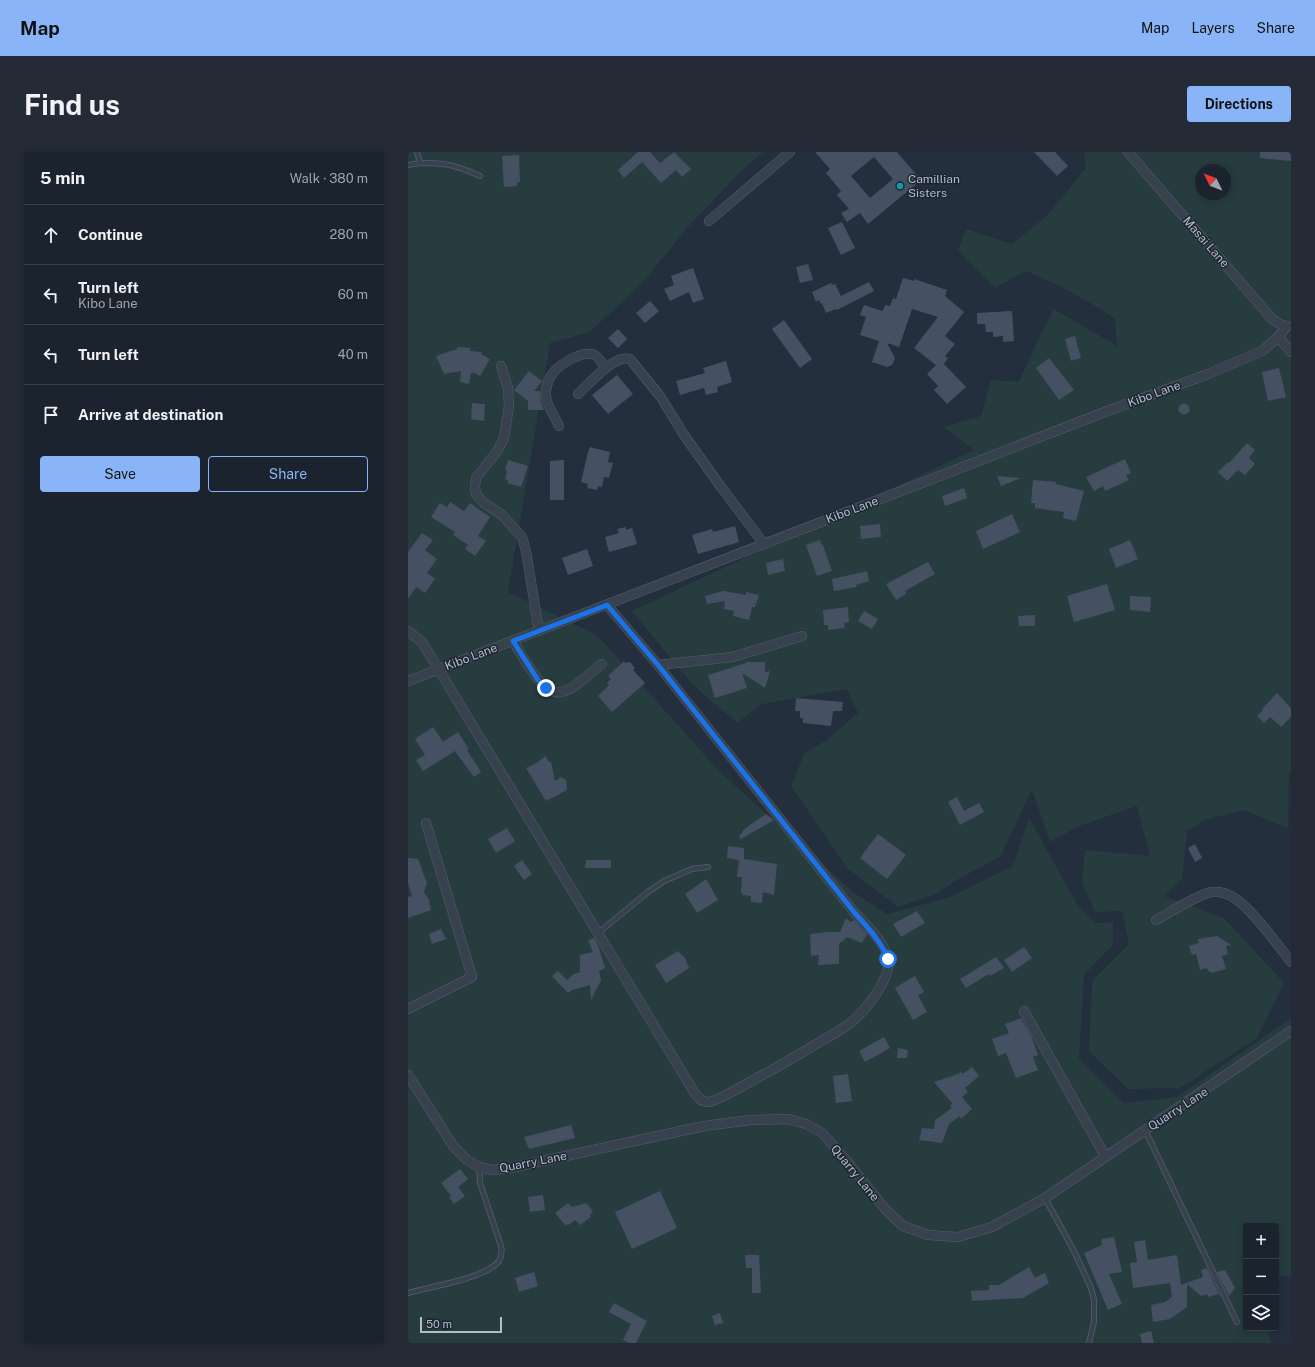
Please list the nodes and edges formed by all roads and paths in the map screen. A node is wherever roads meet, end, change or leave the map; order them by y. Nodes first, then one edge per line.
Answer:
1 (417, 152) edge
2 (790, 152) edge
3 (1128, 152) edge
4 (420, 163) junction
5 (408, 165) edge
6 (480, 176) dead end
7 (709, 221) dead end
8 (1289, 326) edge
9 (1278, 337) junction
10 (1291, 352) edge
11 (500, 366) dead end
12 (605, 368) junction
13 (578, 394) dead end
14 (559, 426) dead end
15 (764, 544) junction
16 (607, 605) junction
17 (408, 631) edge
18 (539, 631) junction
19 (802, 636) dead end
20 (513, 641) junction
21 (602, 664) dead end
22 (658, 665) junction
23 (438, 670) junction
24 (408, 681) edge
25 (426, 823) dead end
26 (708, 867) dead end
27 (1156, 920) dead end
28 (598, 933) junction
29 (1291, 962) edge
30 (408, 1009) edge
31 (1024, 1011) dead end
32 (1291, 1031) edge
33 (408, 1075) edge
34 (1145, 1130) junction
35 (1105, 1156) junction
36 (479, 1167) junction
37 (1045, 1198) junction
38 (408, 1293) edge
39 (1237, 1322) dead end
40 (1089, 1343) edge

1 - 4 lane
2 - 7 street
3 - 8 street, Masai Lane
4 - 5 lane
4 - 6 lane
8 - 9 street, Kibo Lane
9 - 10 street
9 - 15 street, Kibo Lane
11 - 18 street
12 - 13 street
12 - 14 street
12 - 15 street
15 - 16 street, Kibo Lane
16 - 18 street, Kibo Lane
16 - 22 street
17 - 23 street
18 - 20 street, Kibo Lane
19 - 22 street
20 - 21 street
20 - 23 street, Kibo Lane
22 - 28 street
23 - 24 street, Kibo Lane
23 - 28 street
25 - 30 street
26 - 28 lane
27 - 29 street
31 - 35 street
32 - 34 street, Quarry Lane
33 - 36 street, Quarry Lane
34 - 35 street, Quarry Lane
34 - 39 lane
35 - 37 street, Quarry Lane
36 - 37 street, Quarry Lane
36 - 38 lane
37 - 40 lane

